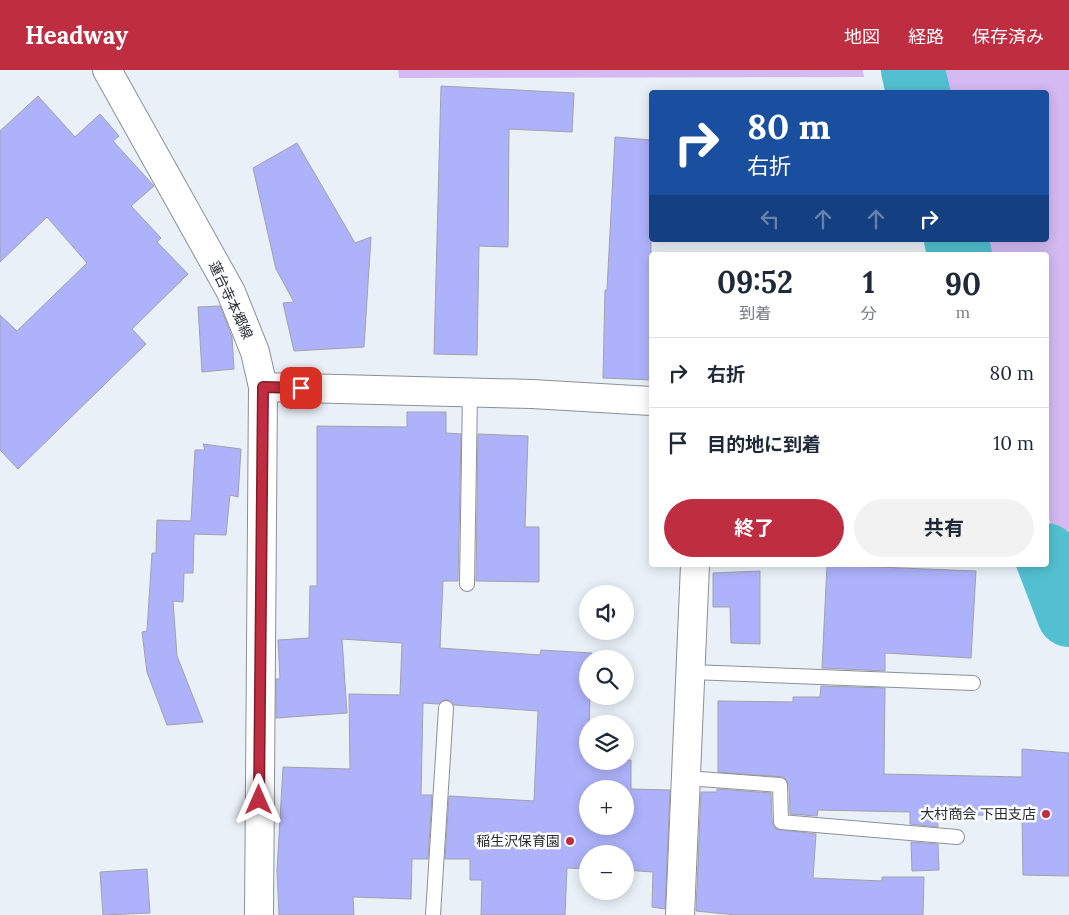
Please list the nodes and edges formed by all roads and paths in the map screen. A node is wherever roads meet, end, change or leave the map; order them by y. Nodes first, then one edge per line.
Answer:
1 (107, 70) edge
2 (263, 387) junction
3 (470, 392) junction
4 (649, 401) edge
5 (695, 567) edge
6 (467, 584) dead end
7 (691, 672) junction
8 (973, 684) dead end
9 (446, 708) dead end
10 (686, 778) junction
11 (957, 837) dead end
12 (259, 915) edge
13 (433, 915) edge
14 (680, 915) edge

1 - 2 main road, 蓮台寺本郷線
2 - 3 main road
2 - 12 main road, 蓮台寺本郷線
3 - 4 main road
3 - 6 lane
5 - 7 main road
7 - 8 lane
7 - 10 main road
9 - 13 lane
10 - 11 lane
10 - 14 main road

